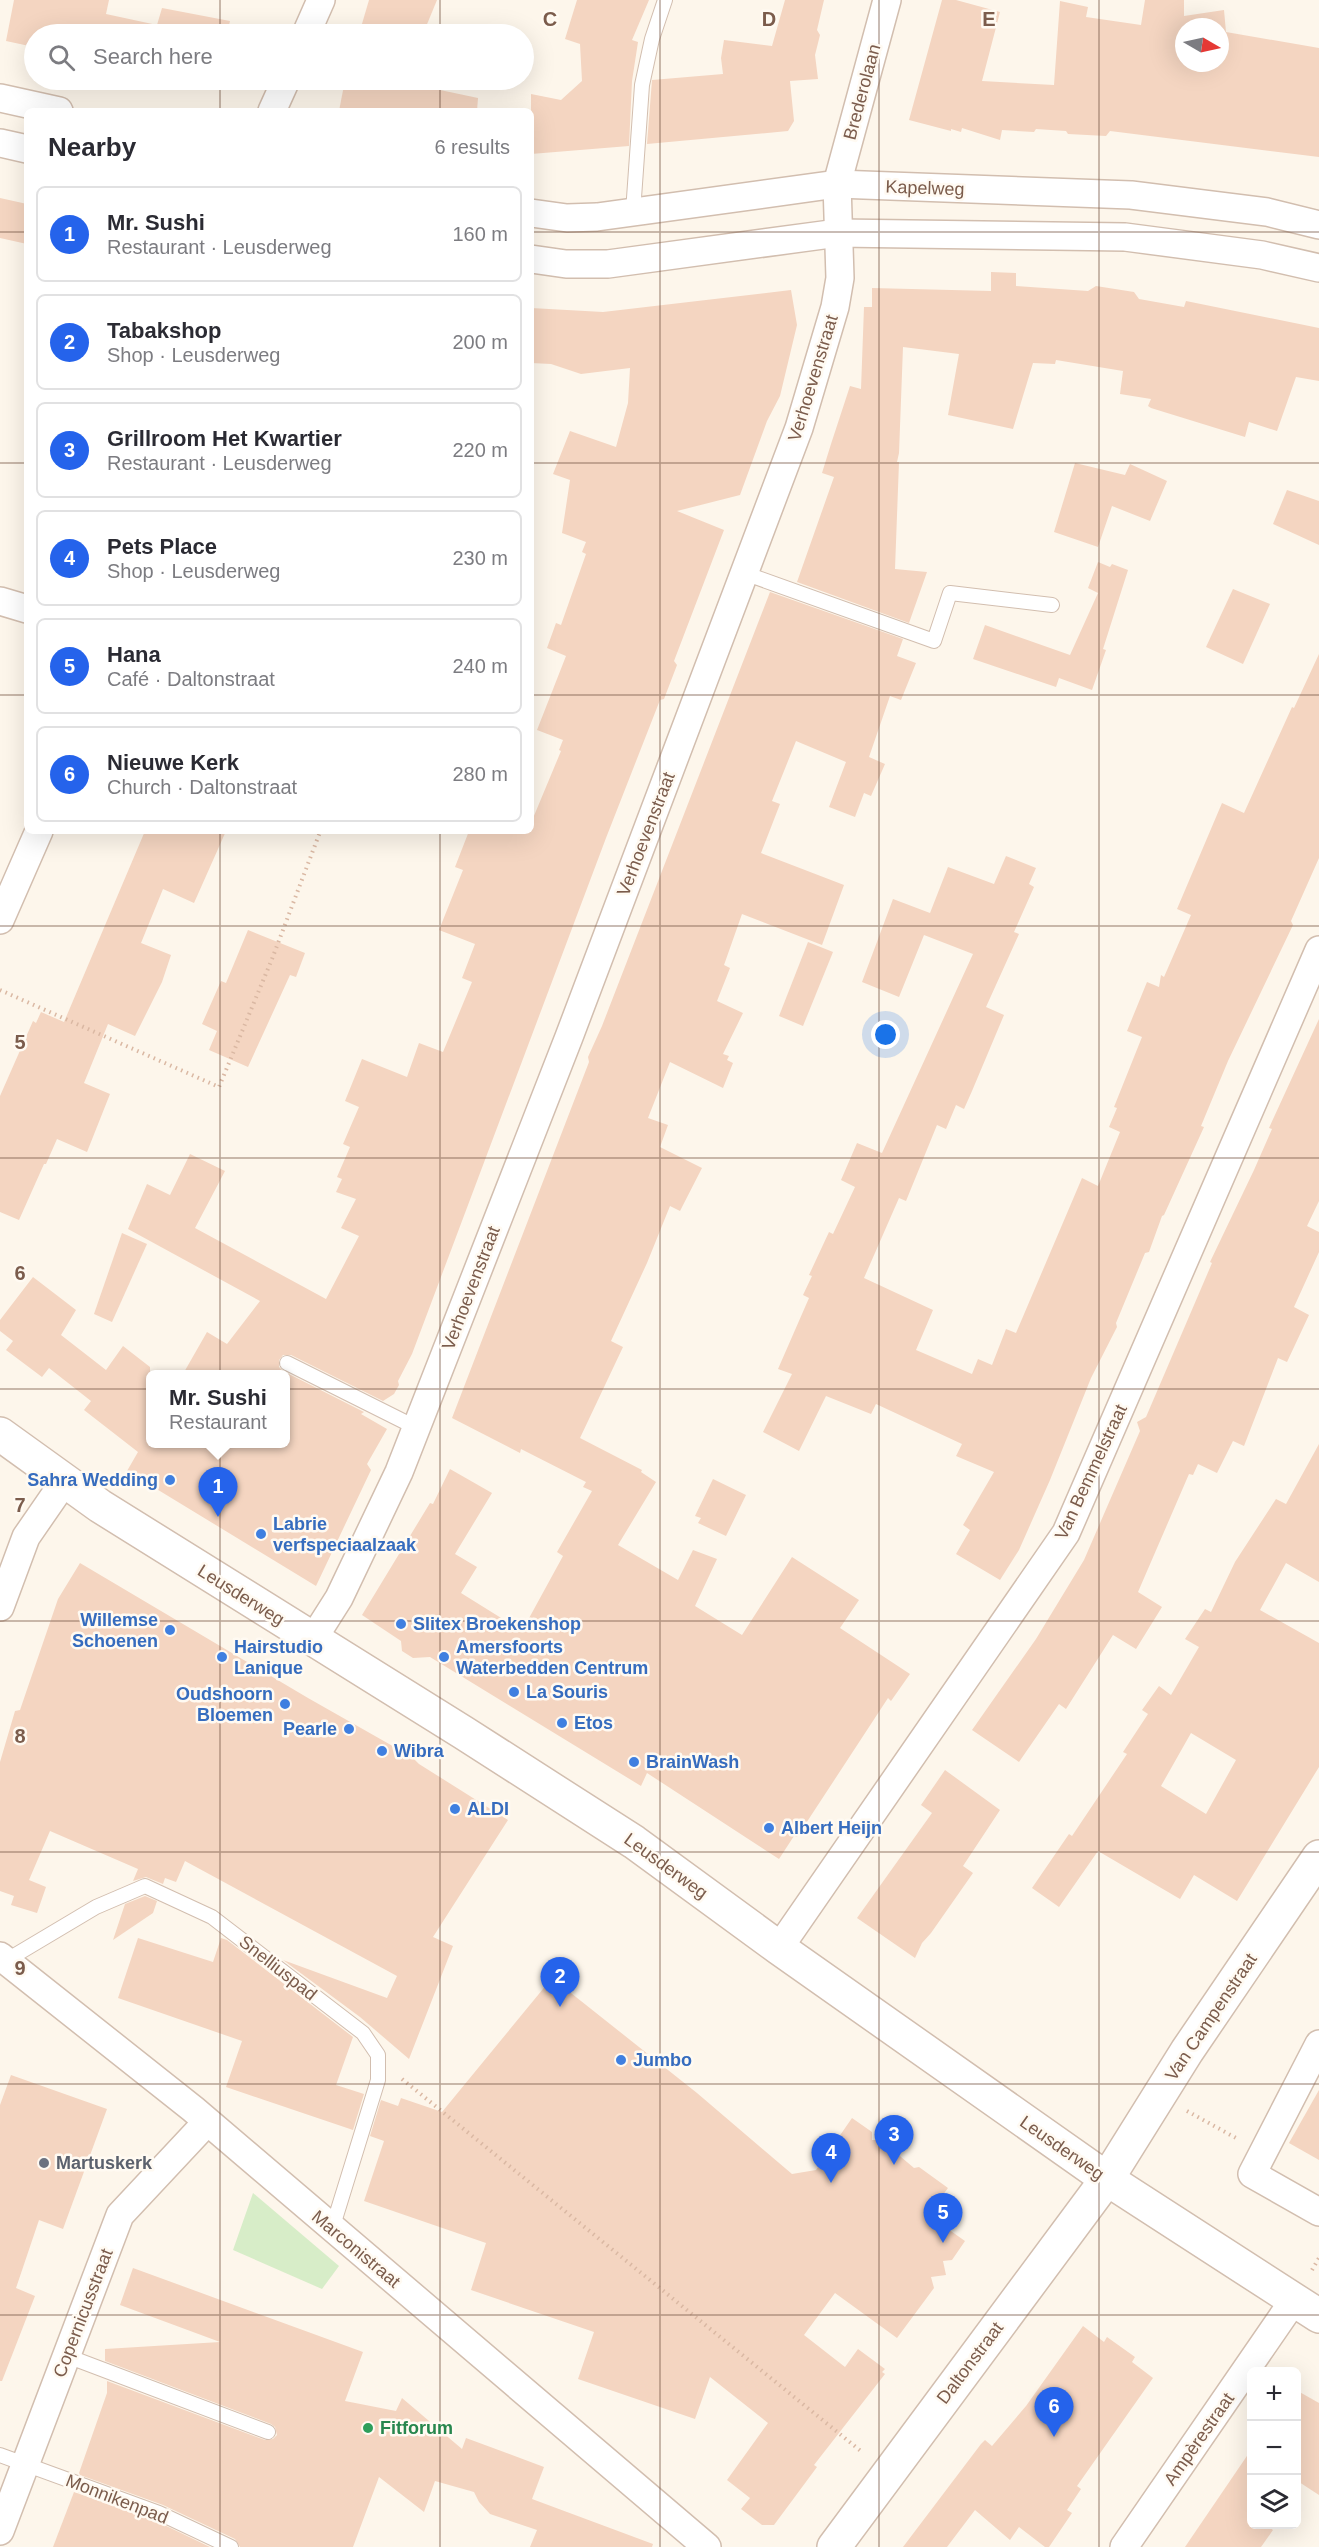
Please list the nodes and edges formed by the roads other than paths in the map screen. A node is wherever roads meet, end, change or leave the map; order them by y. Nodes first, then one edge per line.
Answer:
1 (321, 0) edge
2 (665, 0) edge
3 (886, 0) edge
4 (310, 24) edge
5 (281, 90) edge
6 (0, 98) edge
7 (45, 108) edge
8 (273, 108) edge
9 (0, 143) edge
10 (24, 148) edge
11 (837, 184) junction
12 (633, 212) junction
13 (534, 213) edge
14 (1319, 225) edge
15 (838, 233) junction
16 (534, 259) edge
17 (1319, 268) edge
18 (744, 573) junction
19 (0, 601) edge
20 (1052, 605) dead end
21 (24, 608) edge
22 (38, 834) edge
23 (0, 920) edge
24 (1319, 950) edge
25 (287, 1363) dead end
26 (416, 1427) junction
27 (0, 1434) edge
28 (64, 1482) junction
29 (0, 1607) edge
30 (313, 1640) junction
31 (1319, 1857) edge
32 (779, 1948) junction
33 (3, 1958) edge
34 (1319, 2044) edge
35 (207, 2122) junction
36 (1107, 2179) junction
37 (1319, 2212) edge
38 (332, 2229) junction
39 (1307, 2308) edge
40 (67, 2356) junction
41 (267, 2432) dead end
42 (0, 2456) edge
43 (25, 2465) junction
44 (0, 2531) edge
45 (231, 2547) edge
46 (707, 2547) edge
47 (834, 2547) edge
48 (1124, 2547) edge

1 - 4 street
2 - 12 lane
3 - 11 street, Brederolaan
5 - 8 street
6 - 7 street
9 - 10 street
11 - 12 street, Kapelweg
11 - 14 street, Kapelweg
11 - 15 street, Brederolaan
12 - 13 street, Kapelweg
15 - 16 street
15 - 17 street
15 - 18 street, Verhoevenstraat
18 - 20 lane
18 - 26 street, Verhoevenstraat
19 - 21 street
22 - 23 street
24 - 32 street, Van Bemmelstraat
25 - 26 lane
26 - 30 street, Verhoevenstraat
27 - 28 street, Leusderweg
28 - 29 street
28 - 30 street, Leusderweg
30 - 32 street, Leusderweg
31 - 36 street, Van Campenstraat
32 - 36 street, Leusderweg
33 - 35 street, Marconistraat
33 - 38 lane, Snelliuspad
34 - 37 street
35 - 38 street, Marconistraat
35 - 40 street, Copernicusstraat
36 - 39 street, Leusderweg
36 - 47 street, Daltonstraat
38 - 46 street, Marconistraat
39 - 48 street, Ampèrestraat
40 - 41 lane
40 - 43 street, Copernicusstraat
42 - 43 lane, Monnikenpad
43 - 44 street, Copernicusstraat
43 - 45 lane, Monnikenpad

